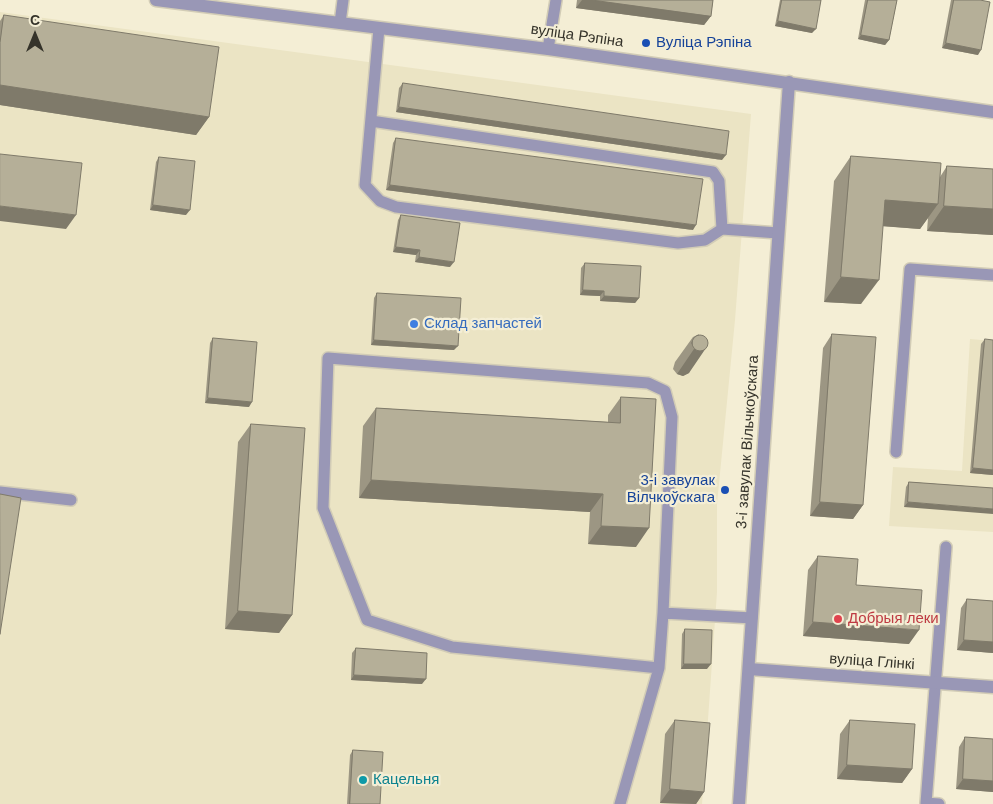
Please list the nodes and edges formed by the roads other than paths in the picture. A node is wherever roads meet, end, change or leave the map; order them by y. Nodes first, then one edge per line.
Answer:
1 (156, 0) edge
2 (343, 0) edge
3 (556, 0) edge
4 (229, 5) edge
5 (340, 23) junction
6 (379, 28) junction
7 (548, 49) junction
8 (789, 82) junction
9 (993, 112) edge
10 (371, 122) junction
11 (722, 229) junction
12 (778, 234) junction
13 (993, 275) edge
14 (896, 452) dead end
15 (0, 492) edge
16 (71, 500) dead end
17 (946, 547) dead end
18 (663, 613) junction
19 (752, 618) junction
20 (659, 668) junction
21 (749, 669) junction
22 (934, 683) junction
23 (993, 687) edge
24 (620, 804) edge
25 (739, 804) edge
26 (939, 804) edge

1 - 4 street, вуліца Рэпіна
2 - 5 lane
3 - 7 lane
4 - 5 street, вуліца Рэпіна
5 - 6 street, вуліца Рэпіна
6 - 7 street, вуліца Рэпіна
6 - 10 lane
7 - 8 street, вуліца Рэпіна
8 - 9 street, вуліца Рэпіна
8 - 12 street, 3-і завулак Вільчкоўскага
10 - 11 lane
10 - 11 lane
11 - 12 lane
12 - 19 street, 3-і завулак Вільчкоўскага
13 - 14 lane
15 - 16 lane
17 - 22 lane
18 - 19 lane
18 - 20 lane
18 - 20 lane
19 - 21 street, 3-і завулак Вільчкоўскага
20 - 24 lane
21 - 22 street, вуліца Глінкі
21 - 25 street, 3-і завулак Вільчкоўскага
22 - 23 street, вуліца Глінкі
22 - 26 lane

